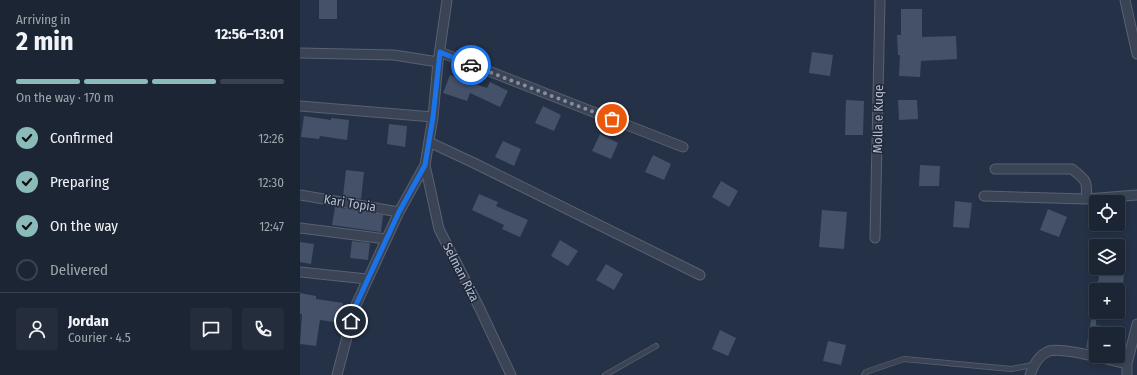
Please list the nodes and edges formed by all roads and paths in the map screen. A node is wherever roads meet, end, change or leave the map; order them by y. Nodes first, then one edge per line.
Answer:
1 (446, 0) edge
2 (880, 0) edge
3 (1125, 0) edge
4 (300, 53) edge
5 (1137, 54) edge
6 (439, 57) junction
7 (300, 106) edge
8 (433, 117) junction
9 (429, 142) junction
10 (683, 147) dead end
11 (425, 165) junction
12 (994, 169) dead end
13 (300, 195) edge
14 (1137, 195) edge
15 (984, 196) dead end
16 (1086, 199) junction
17 (399, 212) junction
18 (300, 228) edge
19 (875, 238) dead end
20 (386, 239) junction
21 (300, 272) edge
22 (700, 275) dead end
23 (367, 280) junction
24 (1137, 324) edge
25 (656, 346) dead end
26 (1127, 364) junction
27 (1033, 365) junction
28 (337, 375) edge
29 (511, 375) edge
30 (605, 375) edge
31 (864, 375) edge
32 (1030, 375) edge
33 (1127, 375) edge

1 - 6 street
2 - 19 street, Molla e Kuqe
3 - 5 street
4 - 6 street
6 - 8 street
6 - 10 street
7 - 8 street
8 - 9 street
9 - 11 street
9 - 22 street
11 - 17 street
11 - 29 street, Selman Riza
12 - 16 street
13 - 17 street, Kari Topia
14 - 16 street
15 - 16 street
17 - 20 street
18 - 20 street
20 - 23 street
21 - 23 street
23 - 28 street
24 - 26 street
25 - 30 lane
26 - 27 street
26 - 33 street
27 - 31 lane
27 - 32 street

